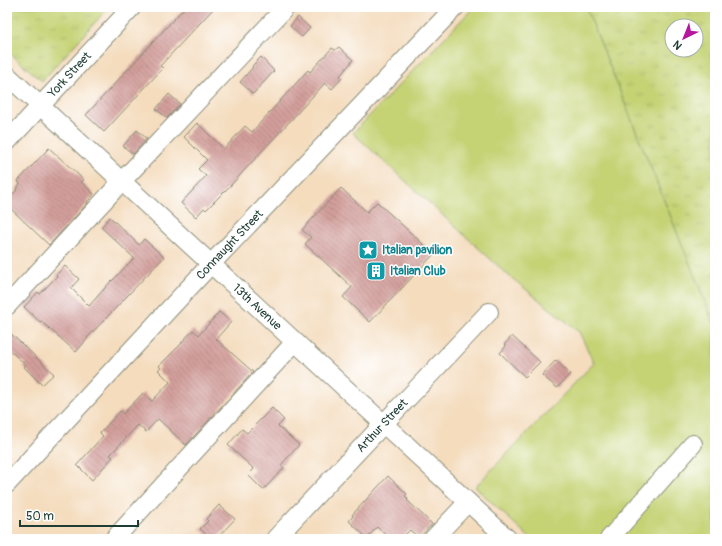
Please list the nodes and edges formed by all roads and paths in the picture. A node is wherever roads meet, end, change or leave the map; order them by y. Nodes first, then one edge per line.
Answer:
1 (132, 7) edge
2 (286, 7) edge
3 (455, 7) edge
4 (7, 75) edge
5 (40, 106) junction
6 (7, 142) edge
7 (122, 181) junction
8 (211, 264) junction
9 (7, 306) edge
10 (489, 312) dead end
11 (295, 342) junction
12 (383, 424) junction
13 (693, 444) dead end
14 (7, 484) edge
15 (468, 502) junction
16 (114, 539) edge
17 (276, 539) edge
18 (433, 539) edge
19 (508, 539) edge
20 (609, 539) edge

1 - 5 street, York Street
2 - 7 street
3 - 8 street, Connaught Street
4 - 5 street, 13th Avenue
5 - 6 street, York Street
5 - 7 street, 13th Avenue
7 - 8 street, 13th Avenue
7 - 9 street
8 - 11 street, 13th Avenue
8 - 14 street, Connaught Street
10 - 12 street, Arthur Street
11 - 12 street, 13th Avenue
11 - 16 street
12 - 15 street, 13th Avenue
12 - 17 street, Arthur Street
13 - 20 street
15 - 18 street
15 - 19 street, 13th Avenue

